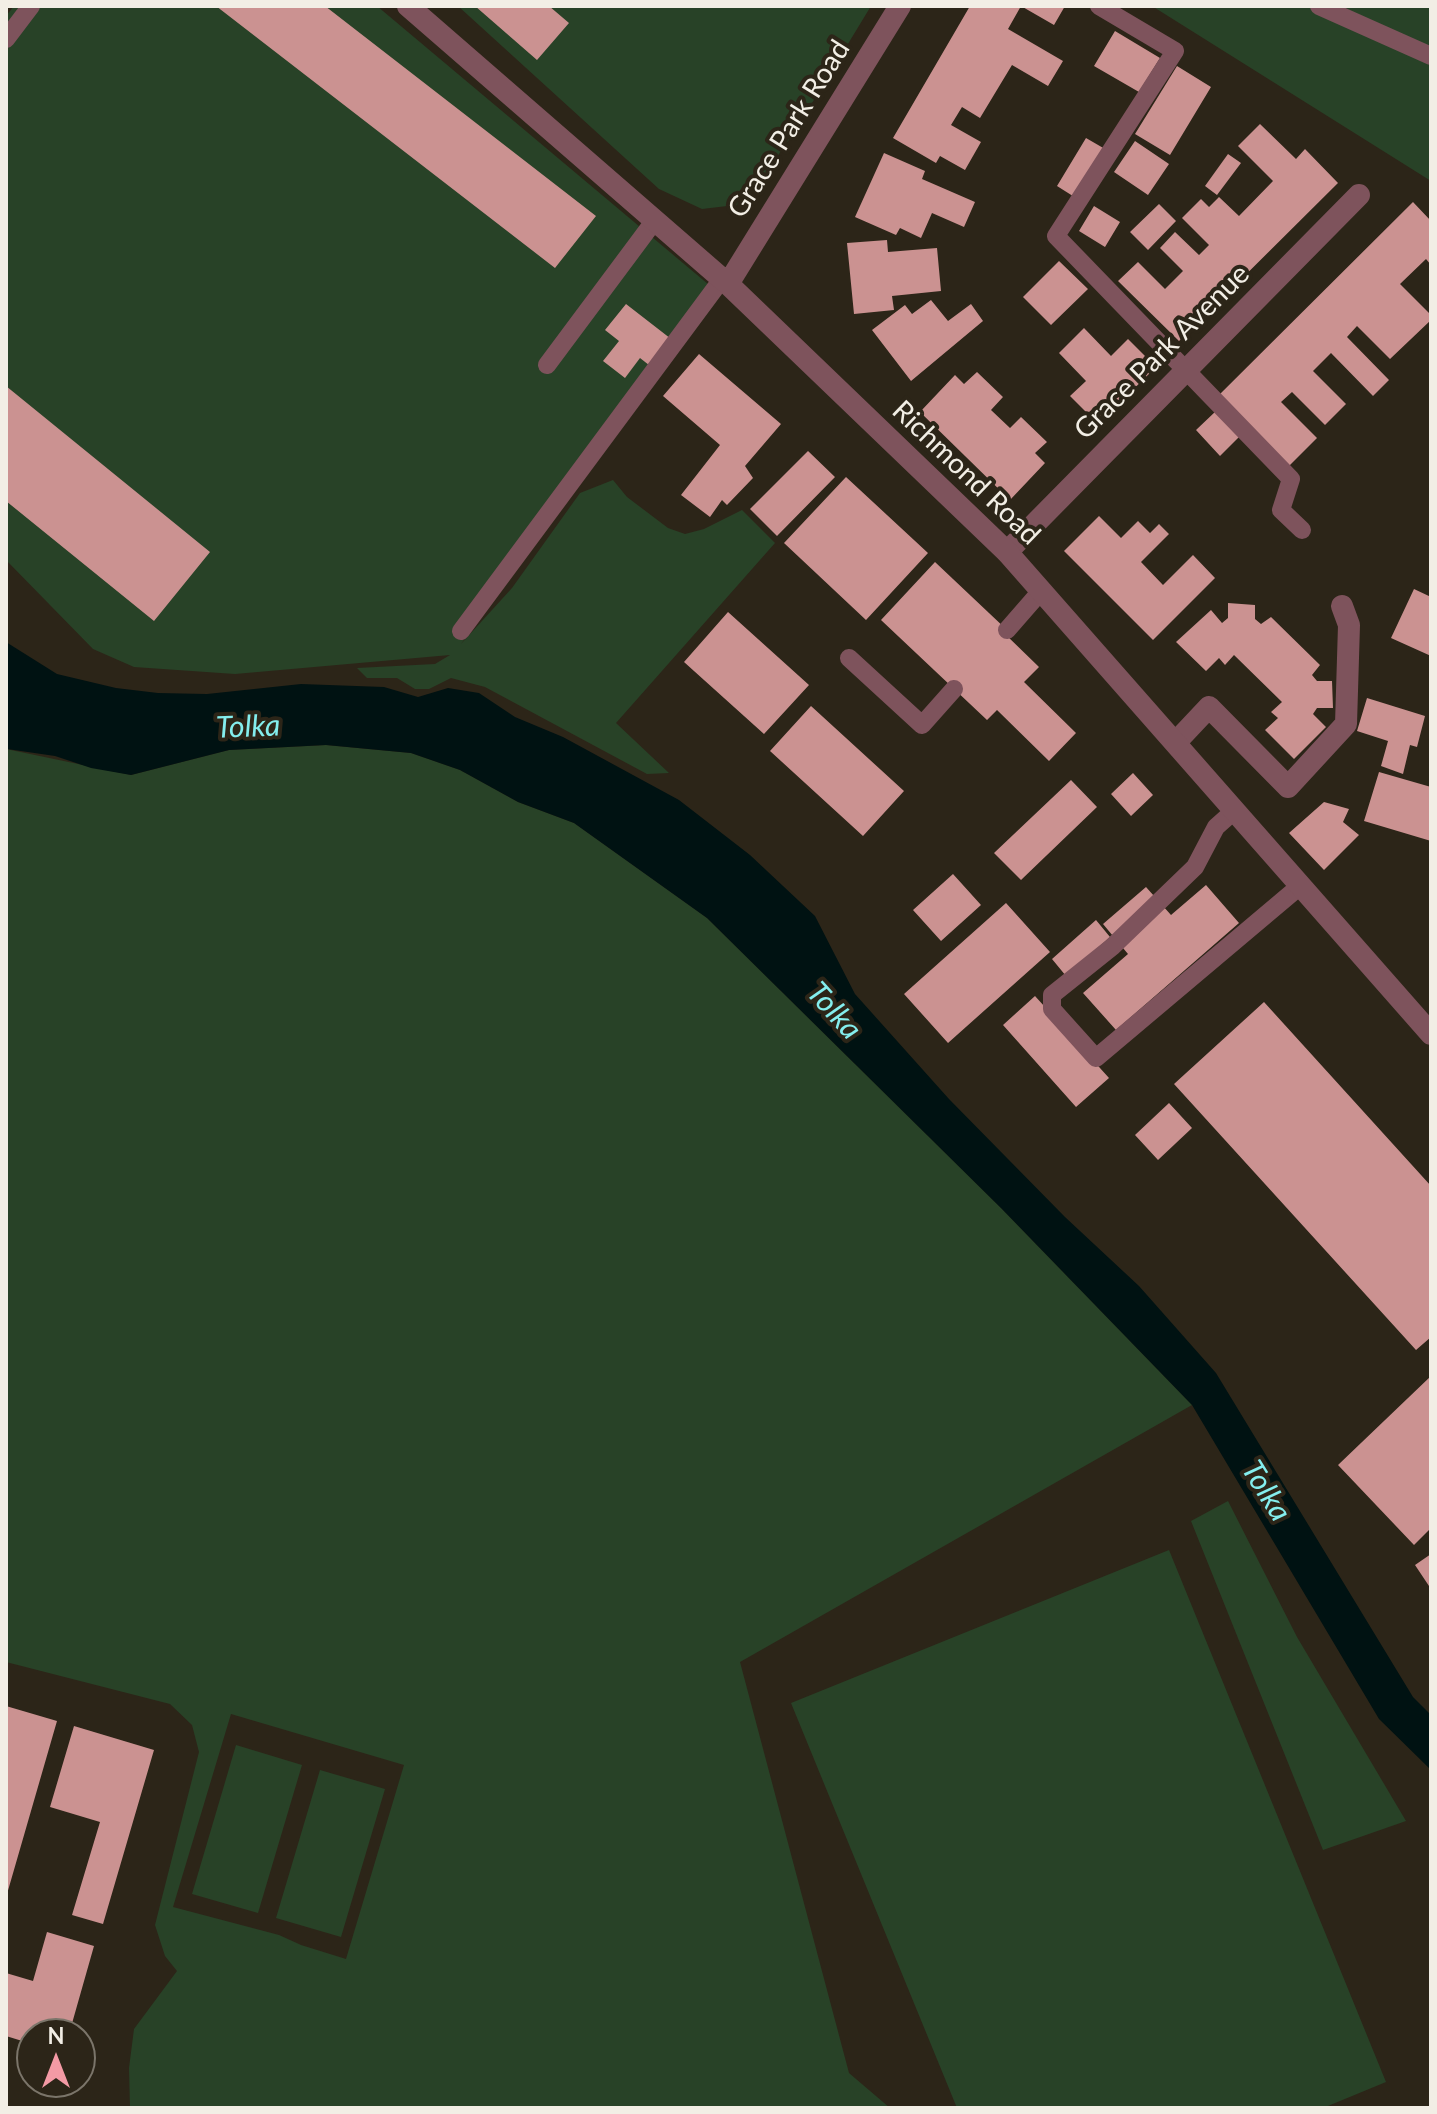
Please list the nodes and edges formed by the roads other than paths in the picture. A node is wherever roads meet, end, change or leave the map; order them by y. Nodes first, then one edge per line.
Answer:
1 (31, 6) edge
2 (408, 6) edge
3 (900, 6) edge
4 (1099, 6) edge
5 (1319, 6) edge
6 (6, 39) edge
7 (1431, 56) edge
8 (1359, 195) dead end
9 (655, 220) junction
10 (725, 281) junction
11 (547, 365) dead end
12 (1187, 369) junction
13 (1302, 530) dead end
14 (1007, 552) junction
15 (1041, 591) junction
16 (1342, 606) dead end
17 (1007, 630) dead end
18 (461, 631) dead end
19 (849, 658) dead end
20 (954, 689) dead end
21 (1177, 741) junction
22 (1234, 811) junction
23 (1300, 886) junction
24 (1431, 1034) edge

1 - 6 lane
2 - 9 street, Richmond Road
3 - 10 street, Grace Park Road
4 - 12 lane
5 - 7 lane
8 - 12 street, Grace Park Avenue
9 - 10 street, Richmond Road
9 - 11 lane
10 - 14 street, Richmond Road
10 - 18 lane
12 - 13 lane
12 - 14 street, Grace Park Avenue
14 - 15 street, Richmond Road
15 - 17 lane
15 - 21 street, Richmond Road
16 - 21 street
19 - 20 lane
21 - 22 street, Richmond Road
22 - 23 street, Richmond Road
22 - 23 lane
23 - 24 street, Richmond Road

